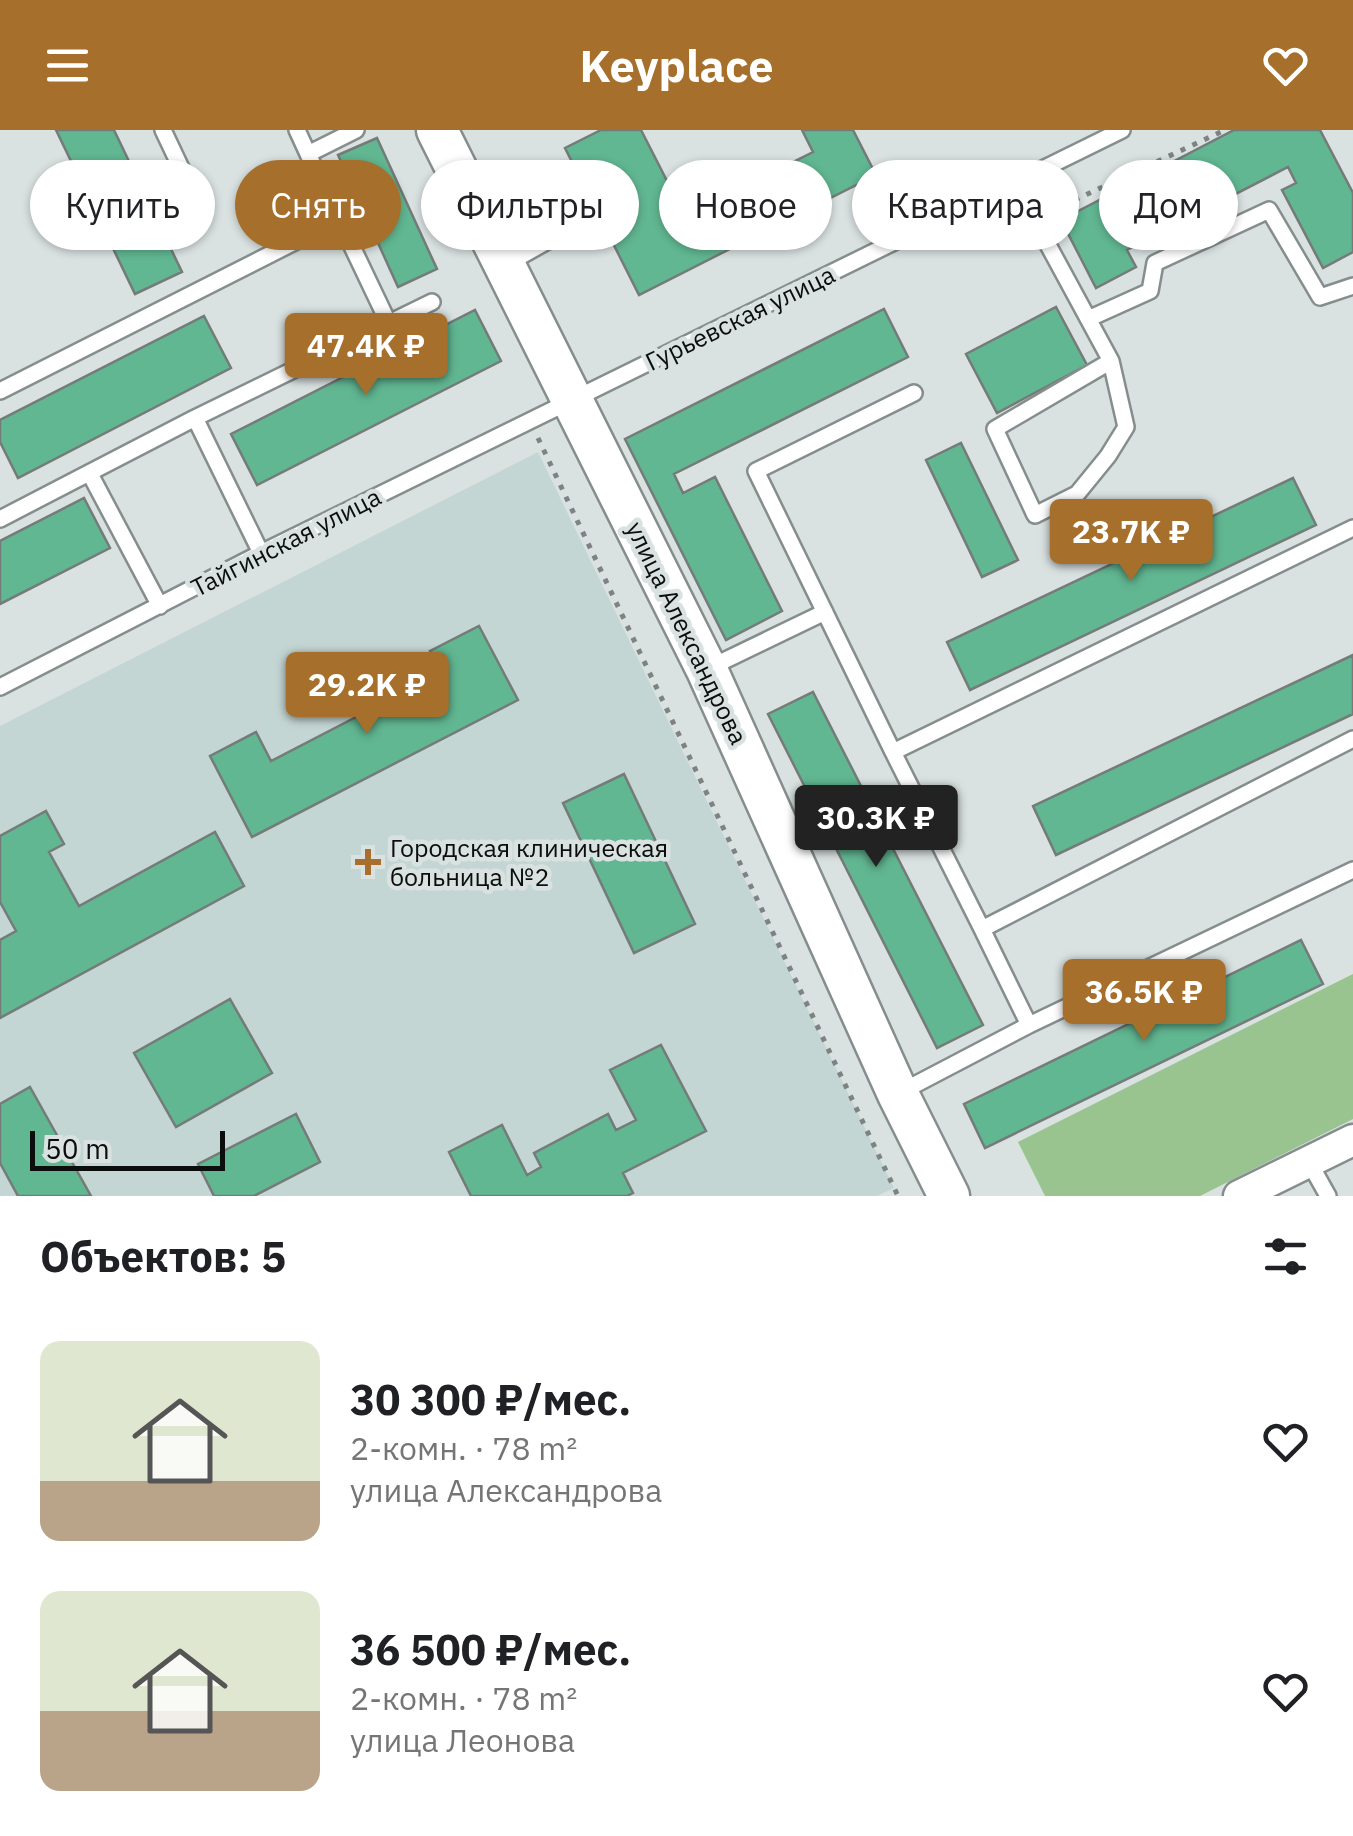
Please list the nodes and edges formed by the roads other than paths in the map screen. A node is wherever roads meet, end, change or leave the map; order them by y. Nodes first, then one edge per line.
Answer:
1 (163, 130) edge
2 (297, 130) edge
3 (356, 130) edge
4 (437, 130) edge
5 (1122, 130) edge
6 (308, 154) junction
7 (177, 160) edge
8 (311, 160) edge
9 (1060, 160) edge
10 (280, 250) edge
11 (354, 250) edge
12 (532, 250) edge
13 (877, 250) edge
14 (1051, 250) edge
15 (505, 265) junction
16 (1353, 286) edge
17 (432, 302) dead end
18 (1088, 319) junction
19 (388, 322) junction
20 (1111, 361) junction
21 (0, 391) edge
22 (914, 392) dead end
23 (574, 400) junction
24 (195, 418) junction
25 (90, 474) junction
26 (0, 520) edge
27 (1353, 528) edge
28 (261, 552) junction
29 (160, 606) junction
30 (824, 612) junction
31 (707, 670) junction
32 (0, 687) edge
33 (1353, 739) edge
34 (893, 752) junction
35 (1353, 870) edge
36 (982, 930) junction
37 (1029, 1025) junction
38 (898, 1094) junction
39 (1353, 1140) edge
40 (1310, 1162) junction
41 (949, 1196) edge
42 (1239, 1196) edge
43 (1328, 1196) edge

1 - 7 lane
2 - 6 lane
3 - 6 lane
4 - 15 street, улица Александрова
5 - 9 lane, Гурьевская улица
6 - 8 lane
10 - 21 lane
11 - 19 lane
12 - 15 lane
13 - 23 lane, Гурьевская улица
14 - 18 lane
15 - 23 street, улица Александрова
16 - 18 lane
17 - 19 lane
18 - 20 lane
19 - 24 lane
20 - 20 lane
22 - 30 lane
23 - 28 lane, Тайгинская улица
23 - 31 street, улица Александрова
24 - 25 lane
24 - 28 lane
25 - 26 lane
25 - 29 lane
27 - 34 lane
28 - 29 lane, Тайгинская улица
29 - 32 lane, Тайгинская улица
30 - 31 lane
30 - 34 lane
31 - 38 street, улица Александрова
33 - 36 lane
34 - 36 lane
35 - 37 lane
36 - 37 lane
37 - 38 lane
38 - 41 street, улица Александрова
39 - 40 street
40 - 42 street
40 - 43 lane

